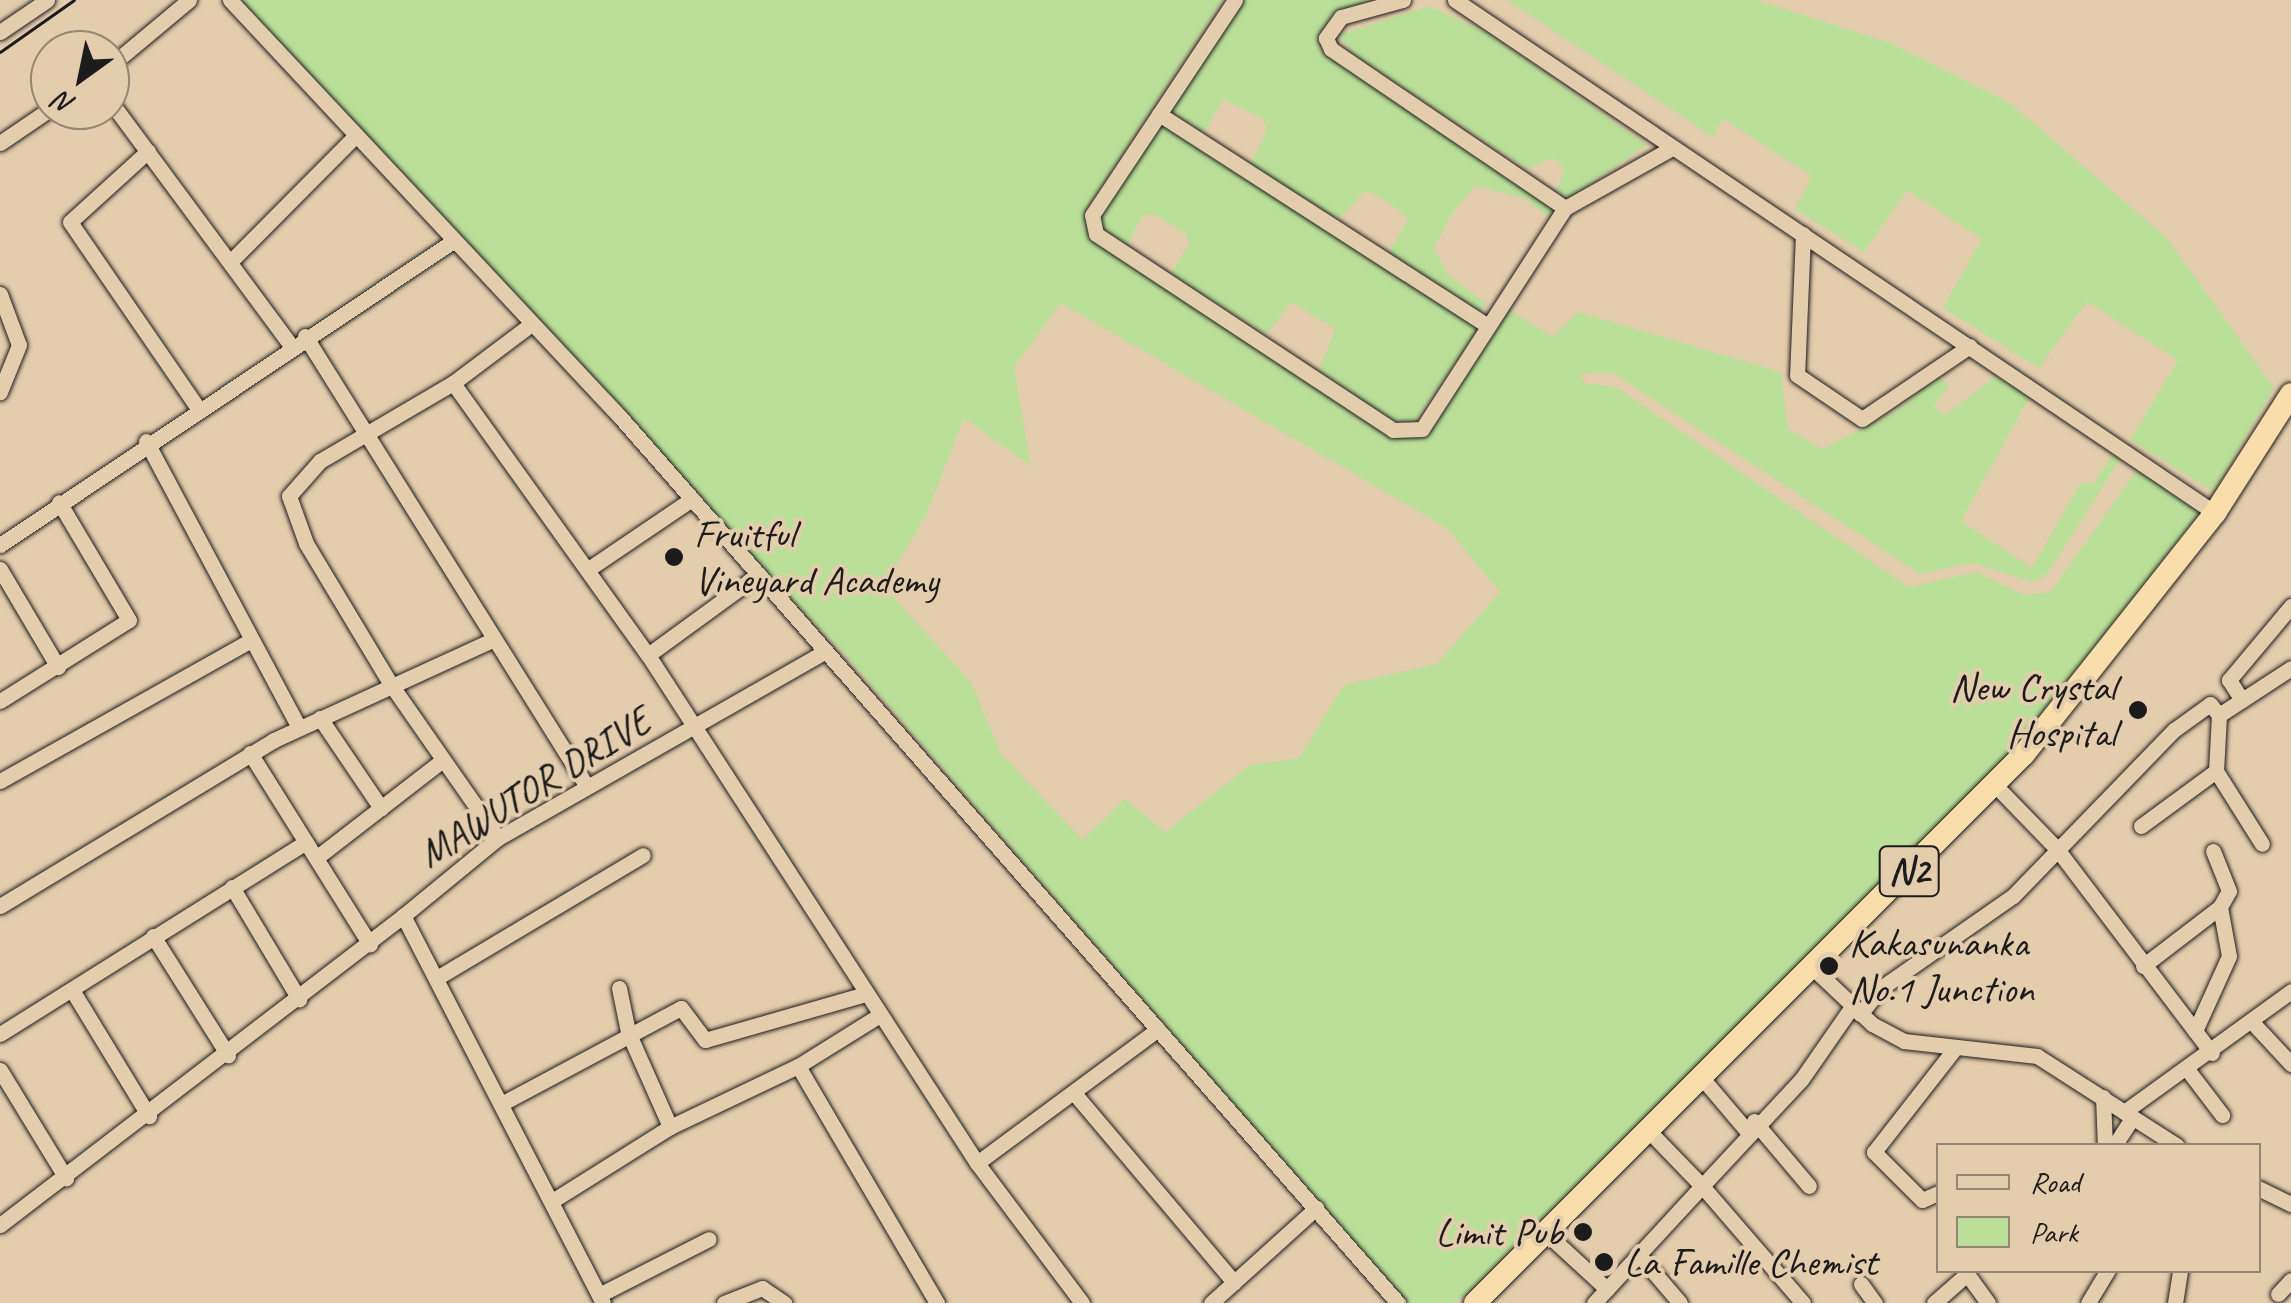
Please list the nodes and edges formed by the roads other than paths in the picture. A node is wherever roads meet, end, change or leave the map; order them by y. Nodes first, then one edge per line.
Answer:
1 (188, 0) edge
2 (230, 0) edge
3 (1235, 0) edge
4 (1404, 0) edge
5 (1455, 0) edge
6 (40, 2) edge
7 (0, 32) edge
8 (130, 49) edge
9 (1159, 114) junction
10 (30, 122) edge
11 (130, 128) edge
12 (356, 136) junction
13 (0, 142) edge
14 (1672, 148) junction
15 (148, 151) junction
16 (1565, 208) junction
17 (1803, 234) junction
18 (453, 241) junction
19 (230, 262) junction
20 (0, 294) edge
21 (530, 325) junction
22 (1488, 326) junction
23 (297, 340) junction
24 (1970, 346) junction
25 (453, 383) junction
26 (0, 392) edge
27 (2291, 394) edge
28 (197, 406) junction
29 (362, 432) junction
30 (146, 442) junction
31 (692, 500) junction
32 (59, 502) junction
33 (2216, 513) junction
34 (0, 546) edge
35 (0, 569) edge
36 (587, 570) junction
37 (759, 574) junction
38 (2291, 606) edge
39 (490, 641) junction
40 (248, 642) junction
41 (824, 652) junction
42 (648, 655) junction
43 (58, 667) junction
44 (2291, 668) edge
45 (2229, 680) junction
46 (390, 683) junction
47 (2242, 700) junction
48 (0, 701) edge
49 (2214, 709) junction
50 (320, 718) junction
51 (694, 726) junction
52 (299, 728) junction
53 (250, 753) junction
54 (444, 760) junction
55 (2216, 771) junction
56 (0, 781) edge
57 (1994, 784) junction
58 (586, 786) junction
59 (381, 808) junction
60 (2141, 826) dead end
61 (498, 838) junction
62 (306, 842) junction
63 (2262, 844) dead end
64 (2057, 849) junction
65 (2213, 851) dead end
66 (644, 854) dead end
67 (316, 858) junction
68 (232, 887) junction
69 (0, 906) edge
70 (2220, 907) junction
71 (403, 916) junction
72 (154, 936) junction
73 (370, 944) junction
74 (2142, 966) junction
75 (1812, 968) junction
76 (440, 976) junction
77 (619, 988) dead end
78 (72, 990) junction
79 (2291, 991) edge
80 (866, 994) junction
81 (300, 999) junction
82 (1856, 1011) junction
83 (880, 1015) junction
84 (2251, 1021) junction
85 (1158, 1029) junction
86 (2195, 1031) junction
87 (628, 1032) junction
88 (0, 1034) edge
89 (1953, 1051) junction
90 (2212, 1052) junction
91 (228, 1055) junction
92 (2291, 1064) edge
93 (798, 1066) junction
94 (2187, 1069) junction
95 (0, 1070) edge
96 (1702, 1078) junction
97 (1074, 1093) junction
98 (2103, 1097) junction
99 (502, 1104) junction
100 (2128, 1115) junction
101 (2222, 1115) dead end
102 (149, 1116) junction
103 (1751, 1126) junction
104 (670, 1127) junction
105 (1648, 1130) junction
106 (2105, 1143) edge
107 (2106, 1143) edge
108 (2172, 1143) edge
109 (977, 1163) junction
110 (66, 1178) junction
111 (1702, 1186) junction
112 (1809, 1186) dead end
113 (2261, 1189) edge
114 (1936, 1194) edge
115 (552, 1201) junction
116 (2291, 1204) edge
117 (1316, 1208) junction
118 (0, 1226) edge
119 (1546, 1233) junction
120 (709, 1239) dead end
121 (1639, 1254) junction
122 (2106, 1273) edge
123 (2180, 1273) edge
124 (2291, 1280) edge
125 (1234, 1282) junction
126 (1861, 1284) dead end
127 (1606, 1289) junction
128 (2278, 1294) dead end
129 (601, 1299) edge
130 (724, 1303) edge
131 (784, 1303) edge
132 (938, 1303) edge
133 (1082, 1303) edge
134 (1211, 1303) edge
135 (1398, 1303) edge
136 (1475, 1303) edge
137 (1594, 1303) edge
138 (1680, 1303) edge
139 (1803, 1303) edge
140 (1875, 1303) edge
141 (1934, 1303) edge
142 (1988, 1303) edge
143 (2088, 1303) edge
144 (2175, 1303) edge

1 - 8 street
2 - 12 street
3 - 9 street
4 - 16 street
5 - 14 street
6 - 7 street
9 - 22 street
9 - 22 street
10 - 13 street
11 - 15 street
12 - 18 street
12 - 19 street
14 - 16 street
14 - 17 street
15 - 19 street
15 - 28 street
16 - 22 street
17 - 24 street
17 - 24 street
18 - 21 street
18 - 23 street
19 - 23 street
20 - 26 street
21 - 25 street
21 - 31 street
23 - 28 street
23 - 29 street
24 - 33 street
25 - 29 street
25 - 36 street
27 - 33 highway, N2
28 - 30 street
29 - 39 street
29 - 46 street
30 - 32 street
30 - 40 street
31 - 36 street
31 - 37 street
32 - 34 street
32 - 43 street
33 - 57 highway, N2
35 - 43 street
36 - 42 street
37 - 41 street
37 - 42 street
38 - 45 street
39 - 46 street
39 - 58 street
40 - 52 street
40 - 56 street
41 - 51 street, MAWUTOR DRIVE
41 - 85 street
42 - 51 street
43 - 48 street
44 - 47 street
45 - 47 street
45 - 49 street
46 - 50 street
46 - 54 street
47 - 49 street
49 - 55 street
49 - 64 street
50 - 52 street
50 - 59 street
51 - 58 street, MAWUTOR DRIVE
51 - 80 street
52 - 53 street
53 - 62 street
53 - 69 street
54 - 59 street
54 - 61 street
55 - 60 street
55 - 63 street
57 - 64 street
57 - 75 highway, N2
58 - 61 street, MAWUTOR DRIVE
59 - 67 street
61 - 71 street, MAWUTOR DRIVE
62 - 67 street
62 - 68 street
64 - 74 street
64 - 82 street
65 - 70 street
66 - 76 street
67 - 73 street
68 - 72 street
68 - 81 street
70 - 74 street
70 - 86 street
71 - 73 street
71 - 76 street, MAWUTOR DRIVE
72 - 78 street
72 - 91 street
73 - 81 street
74 - 86 street
75 - 82 street
75 - 96 highway, N2
76 - 99 street, MAWUTOR DRIVE
77 - 87 street
78 - 88 street
78 - 102 street
79 - 84 street
80 - 83 street
80 - 87 street
81 - 91 street
82 - 89 street
82 - 103 street
83 - 93 street
83 - 109 street
84 - 90 street
84 - 92 street
85 - 97 street
85 - 117 street
86 - 90 street
87 - 99 street
87 - 104 street
89 - 98 street
89 - 114 street
90 - 94 street
91 - 102 street
93 - 104 street
93 - 132 street
94 - 100 street
94 - 101 street
95 - 110 street
96 - 103 street
96 - 105 highway, N2
97 - 109 street
97 - 125 street
98 - 100 street
98 - 106 street
99 - 115 street, MAWUTOR DRIVE
100 - 107 street
100 - 108 street
102 - 110 street
103 - 111 street
103 - 112 street
104 - 115 street
105 - 111 street
105 - 119 highway, N2
109 - 133 street
110 - 118 street
111 - 121 street
111 - 139 street
113 - 116 street
115 - 129 street, MAWUTOR DRIVE
117 - 125 street
117 - 135 street
119 - 127 street
119 - 136 highway, N2
120 - 129 street
121 - 127 street
121 - 138 street
122 - 143 street
123 - 144 street
124 - 128 street
125 - 134 street
126 - 140 street
127 - 137 street
130 - 131 street
141 - 142 street

